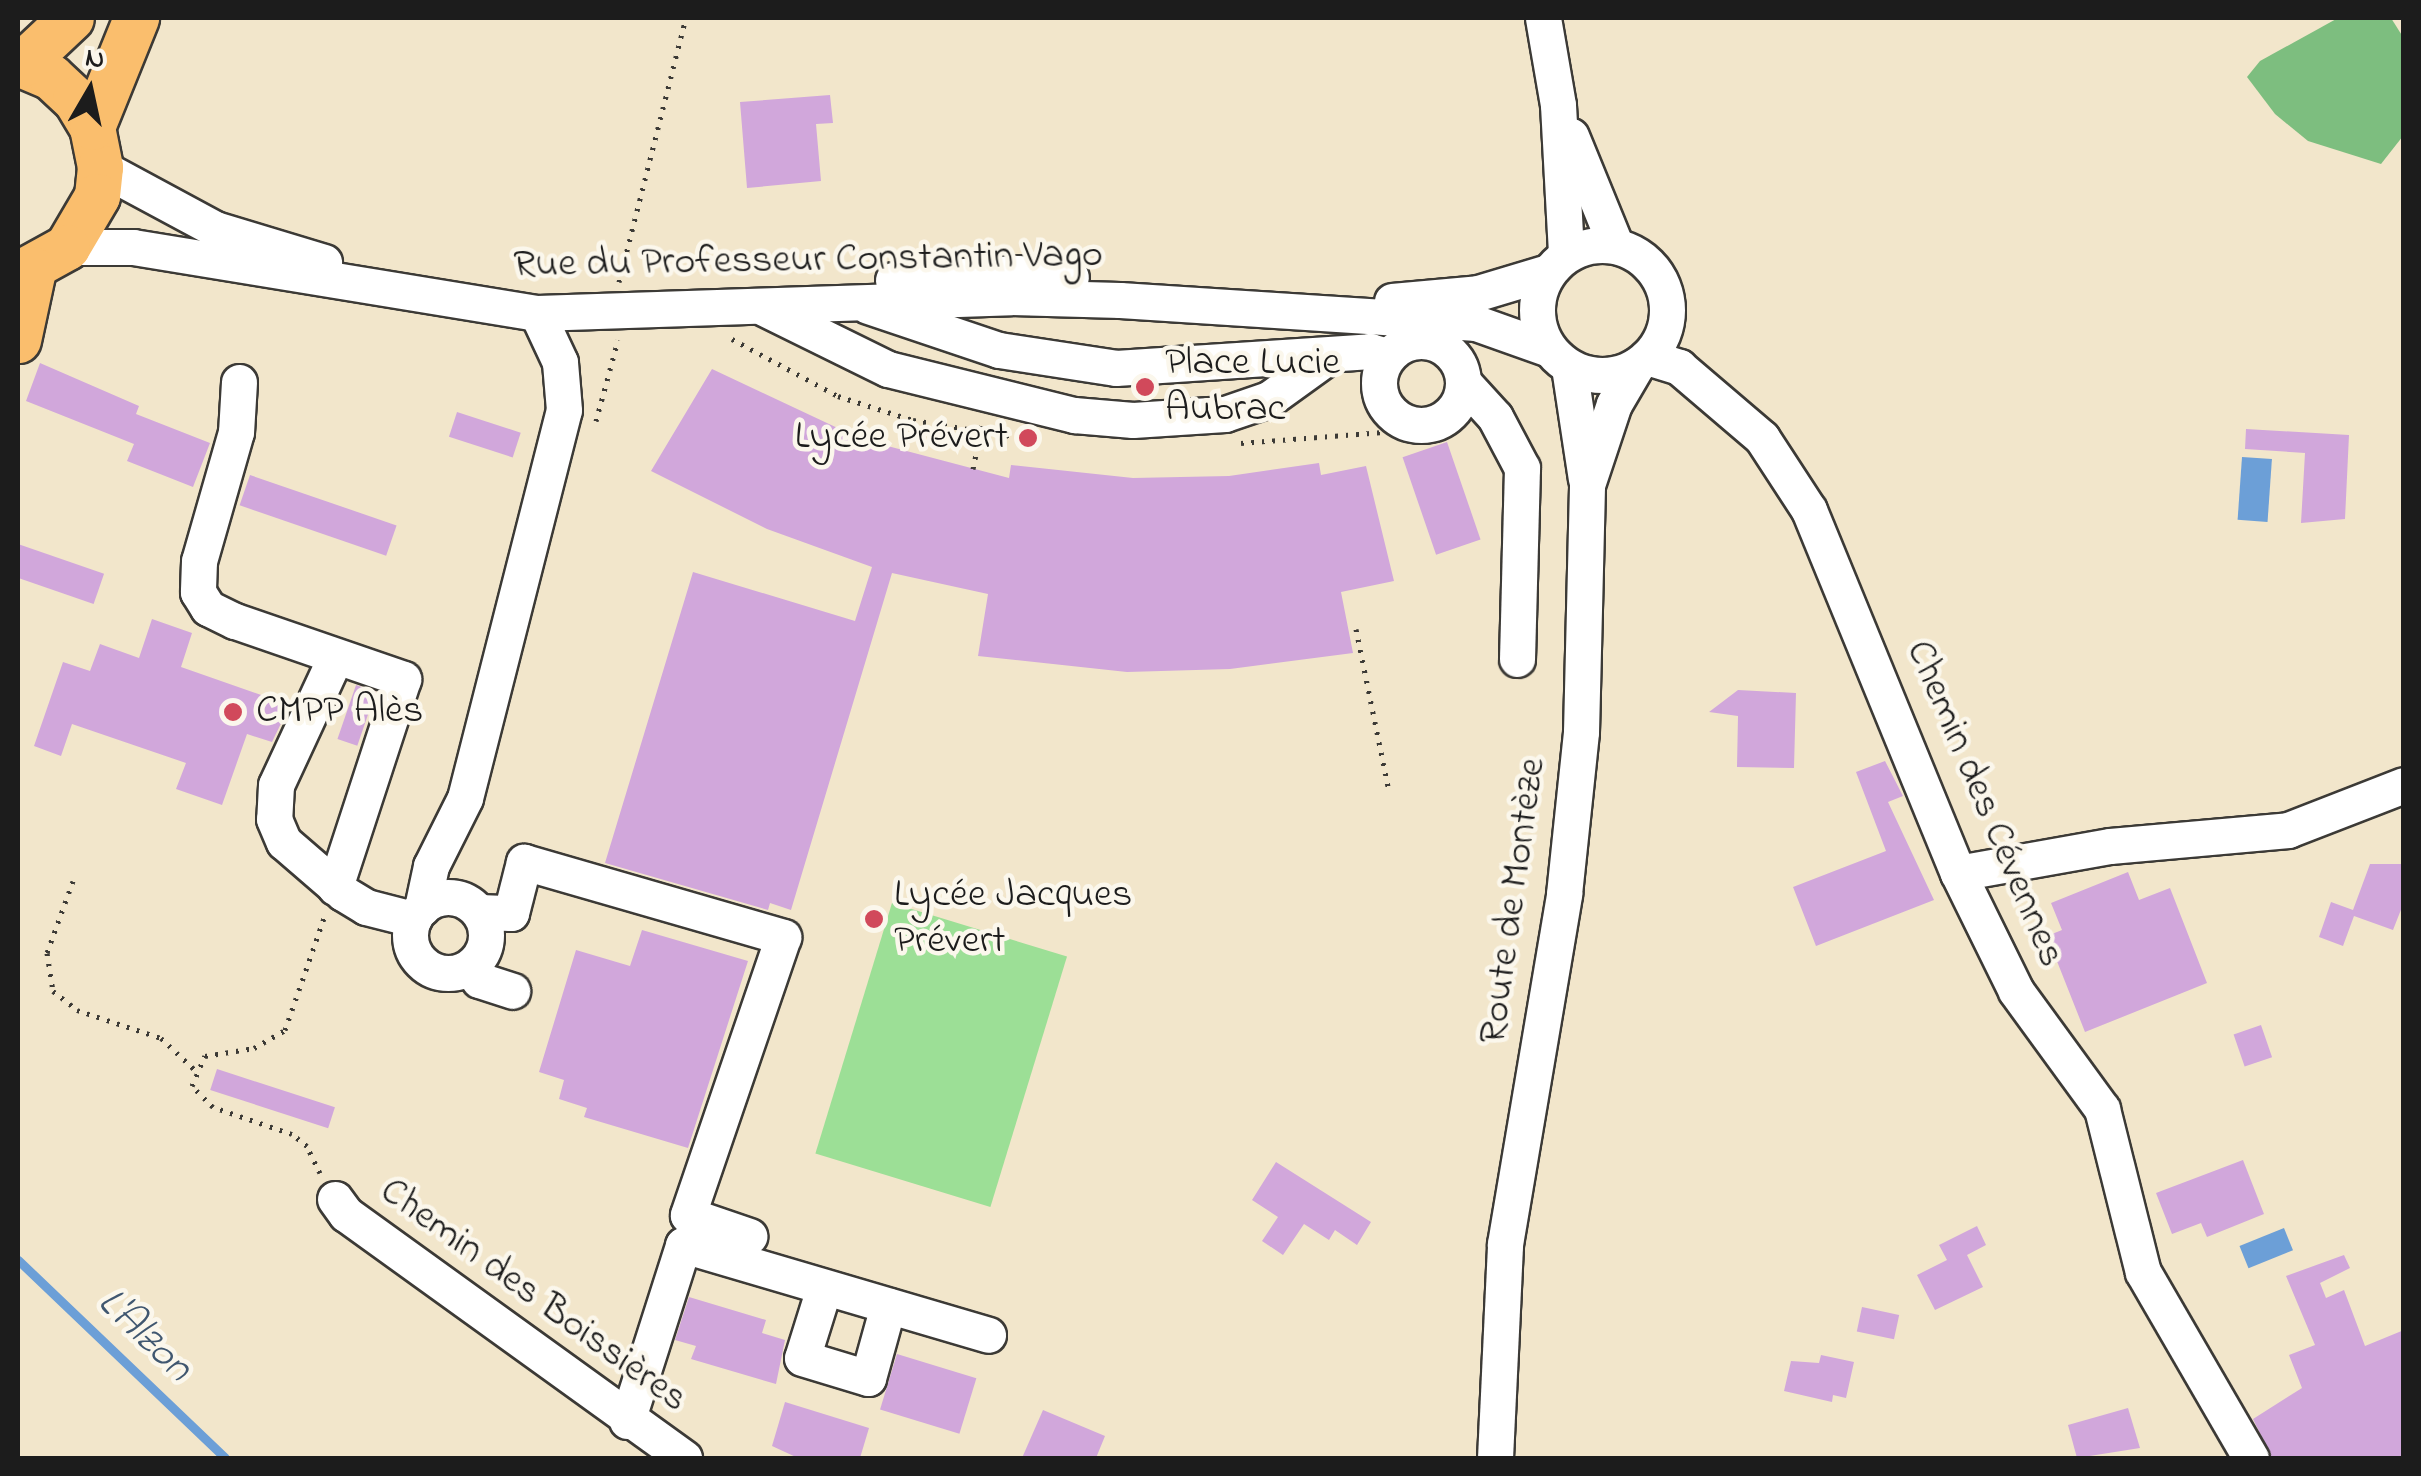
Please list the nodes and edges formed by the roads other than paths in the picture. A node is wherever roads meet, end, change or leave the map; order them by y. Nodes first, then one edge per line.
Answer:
1 (71, 18) edge
2 (136, 18) edge
3 (1543, 18) edge
4 (20, 64) edge
5 (1558, 105) junction
6 (96, 147) junction
7 (1616, 246) junction
8 (39, 264) edge
9 (1557, 264) junction
10 (863, 303) junction
11 (616, 304) junction
12 (764, 308) junction
13 (537, 313) junction
14 (1476, 323) junction
15 (18, 340) edge
16 (1438, 344) junction
17 (1387, 356) junction
18 (1657, 356) junction
19 (1326, 358) junction
20 (1559, 358) junction
21 (239, 382) dead end
22 (1464, 384) junction
23 (564, 394) junction
24 (1587, 485) junction
25 (336, 658) junction
26 (1517, 659) dead end
27 (2404, 785) edge
28 (1958, 873) junction
29 (335, 886) junction
30 (441, 909) junction
31 (473, 965) junction
32 (512, 990) dead end
33 (335, 1199) road end
34 (749, 1236) dead end
35 (824, 1288) junction
36 (888, 1306) junction
37 (988, 1334) dead end
38 (627, 1421) junction
39 (684, 1458) edge
40 (1495, 1458) edge
41 (2251, 1458) edge

1 - 4 main road
2 - 6 main road
3 - 5 street
4 - 6 main road
5 - 7 street
5 - 9 street
6 - 8 main road
6 - 11 street, Rue du Professeur Constantin Vago
7 - 9 street
7 - 18 street
8 - 13 street, Rue du Professeur Constantin Vago
8 - 15 main road
9 - 11 street, Rue du Professeur Constantin Vago
9 - 20 street
10 - 12 street, Rue du Professeur Constantin Vago
10 - 14 street, Rue du Professeur Constantin Vago
10 - 19 street
11 - 12 street, Rue du Professeur Constantin Vago
11 - 13 street, Rue du Professeur Constantin Vago
11 - 23 street
12 - 19 street
13 - 23 street
14 - 16 street
14 - 20 street, Rue du Professeur Constantin Vago
16 - 17 street
16 - 22 street
17 - 19 street
17 - 22 street
18 - 20 street
18 - 24 street, Route de Montèze
18 - 28 street, Chemin des Cévennes
20 - 24 street
21 - 25 street
22 - 26 street
23 - 30 street
24 - 40 street, Route de Montèze
25 - 29 street
25 - 29 street
27 - 28 street
28 - 41 street, Chemin des Cévennes
29 - 30 street
30 - 31 street
30 - 31 street
30 - 34 street
31 - 32 street
33 - 38 street, Chemin des Boissières
35 - 36 street
35 - 36 street
35 - 38 street
36 - 37 street
38 - 39 street, Chemin des Boissières

